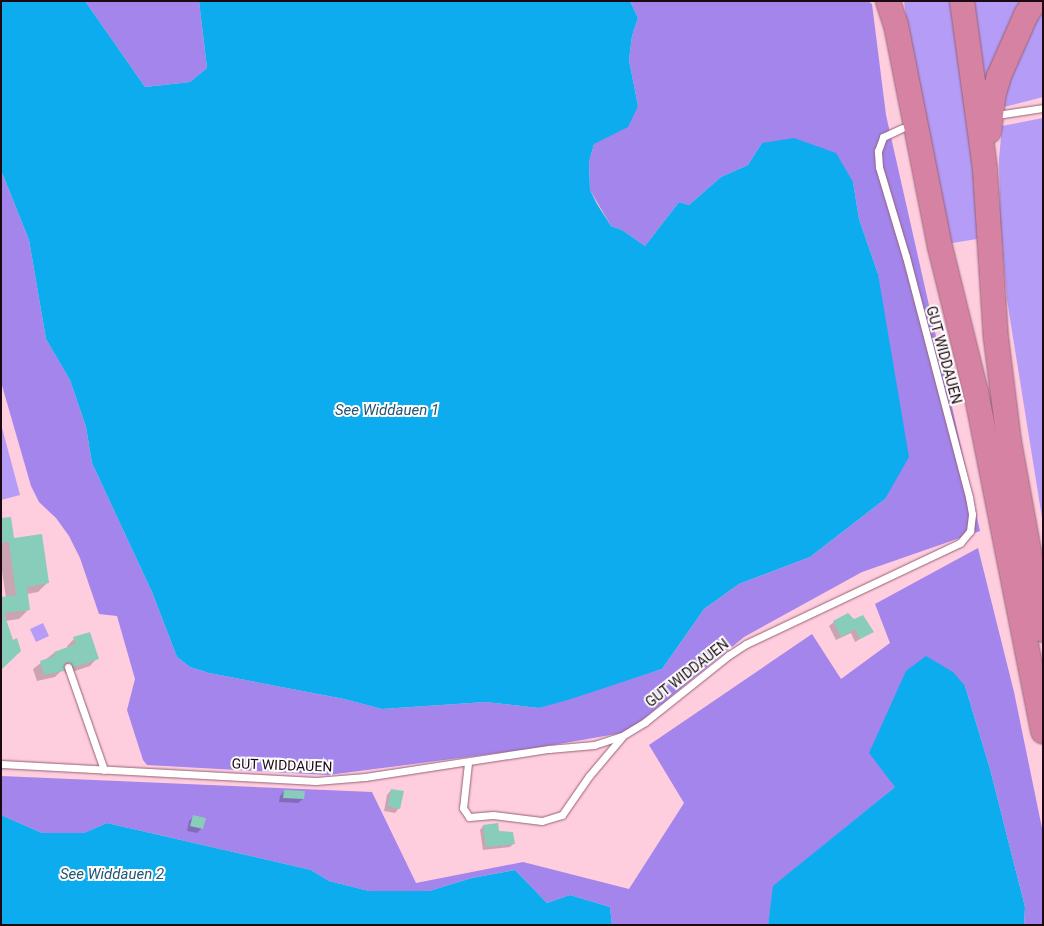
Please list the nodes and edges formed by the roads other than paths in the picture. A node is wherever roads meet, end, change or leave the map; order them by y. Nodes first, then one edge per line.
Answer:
1 (888, 1) edge
2 (898, 1) edge
3 (962, 1) edge
4 (1035, 1) edge
5 (907, 83) junction
6 (1043, 108) edge
7 (997, 115) dead end
8 (902, 128) dead end
9 (986, 170) junction
10 (1043, 630) edge
11 (68, 667) dead end
12 (1043, 731) edge
13 (622, 736) junction
14 (468, 763) junction
15 (1, 764) edge
16 (104, 770) junction

1 - 5 highway
2 - 5 highway
3 - 9 highway
4 - 9 highway
5 - 12 highway
6 - 7 lane
8 - 13 lane, GUT WIDDAUEN
9 - 10 highway
11 - 16 lane
13 - 14 lane, GUT WIDDAUEN
13 - 14 lane
14 - 16 lane, GUT WIDDAUEN
15 - 16 lane, GUT WIDDAUEN

